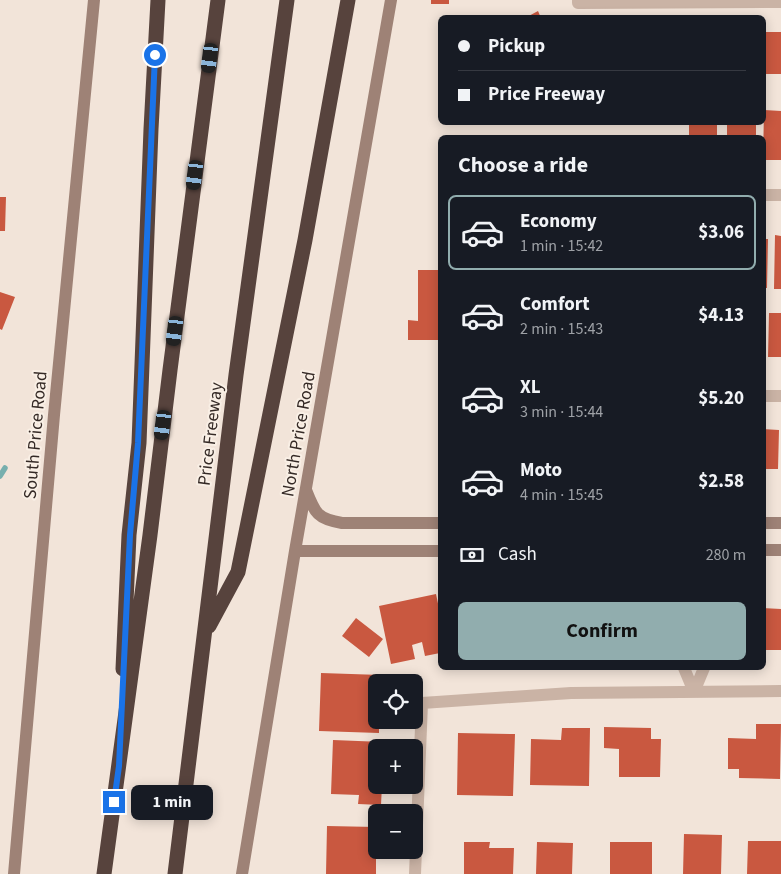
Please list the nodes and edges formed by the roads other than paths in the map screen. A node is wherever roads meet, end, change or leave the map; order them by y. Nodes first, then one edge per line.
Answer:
1 (94, 0) edge
2 (158, 0) edge
3 (218, 0) edge
4 (287, 0) edge
5 (348, 0) edge
6 (392, 0) edge
7 (578, 2) edge
8 (781, 2) edge
9 (766, 195) edge
10 (781, 196) edge
11 (766, 396) edge
12 (781, 396) edge
13 (306, 490) junction
14 (438, 523) edge
15 (766, 523) edge
16 (781, 523) edge
17 (766, 550) edge
18 (781, 550) edge
19 (295, 551) junction
20 (438, 551) edge
21 (204, 634) junction
22 (685, 670) edge
23 (703, 670) edge
24 (781, 691) edge
25 (694, 692) junction
26 (119, 766) junction
27 (14, 874) edge
28 (104, 874) edge
29 (175, 874) edge
30 (242, 874) edge
31 (414, 874) edge

1 - 27 main road, South Price Road
2 - 26 highway
3 - 26 highway
4 - 21 highway, Price Freeway
5 - 21 highway
6 - 13 main road, North Price Road
7 - 8 street
9 - 10 street
11 - 12 street
13 - 14 main road
13 - 19 main road, North Price Road
15 - 16 main road
17 - 18 main road
19 - 20 main road
19 - 30 main road, North Price Road
21 - 29 highway, Price Freeway
22 - 25 street
23 - 25 street
24 - 25 street
25 - 31 street
26 - 28 highway

